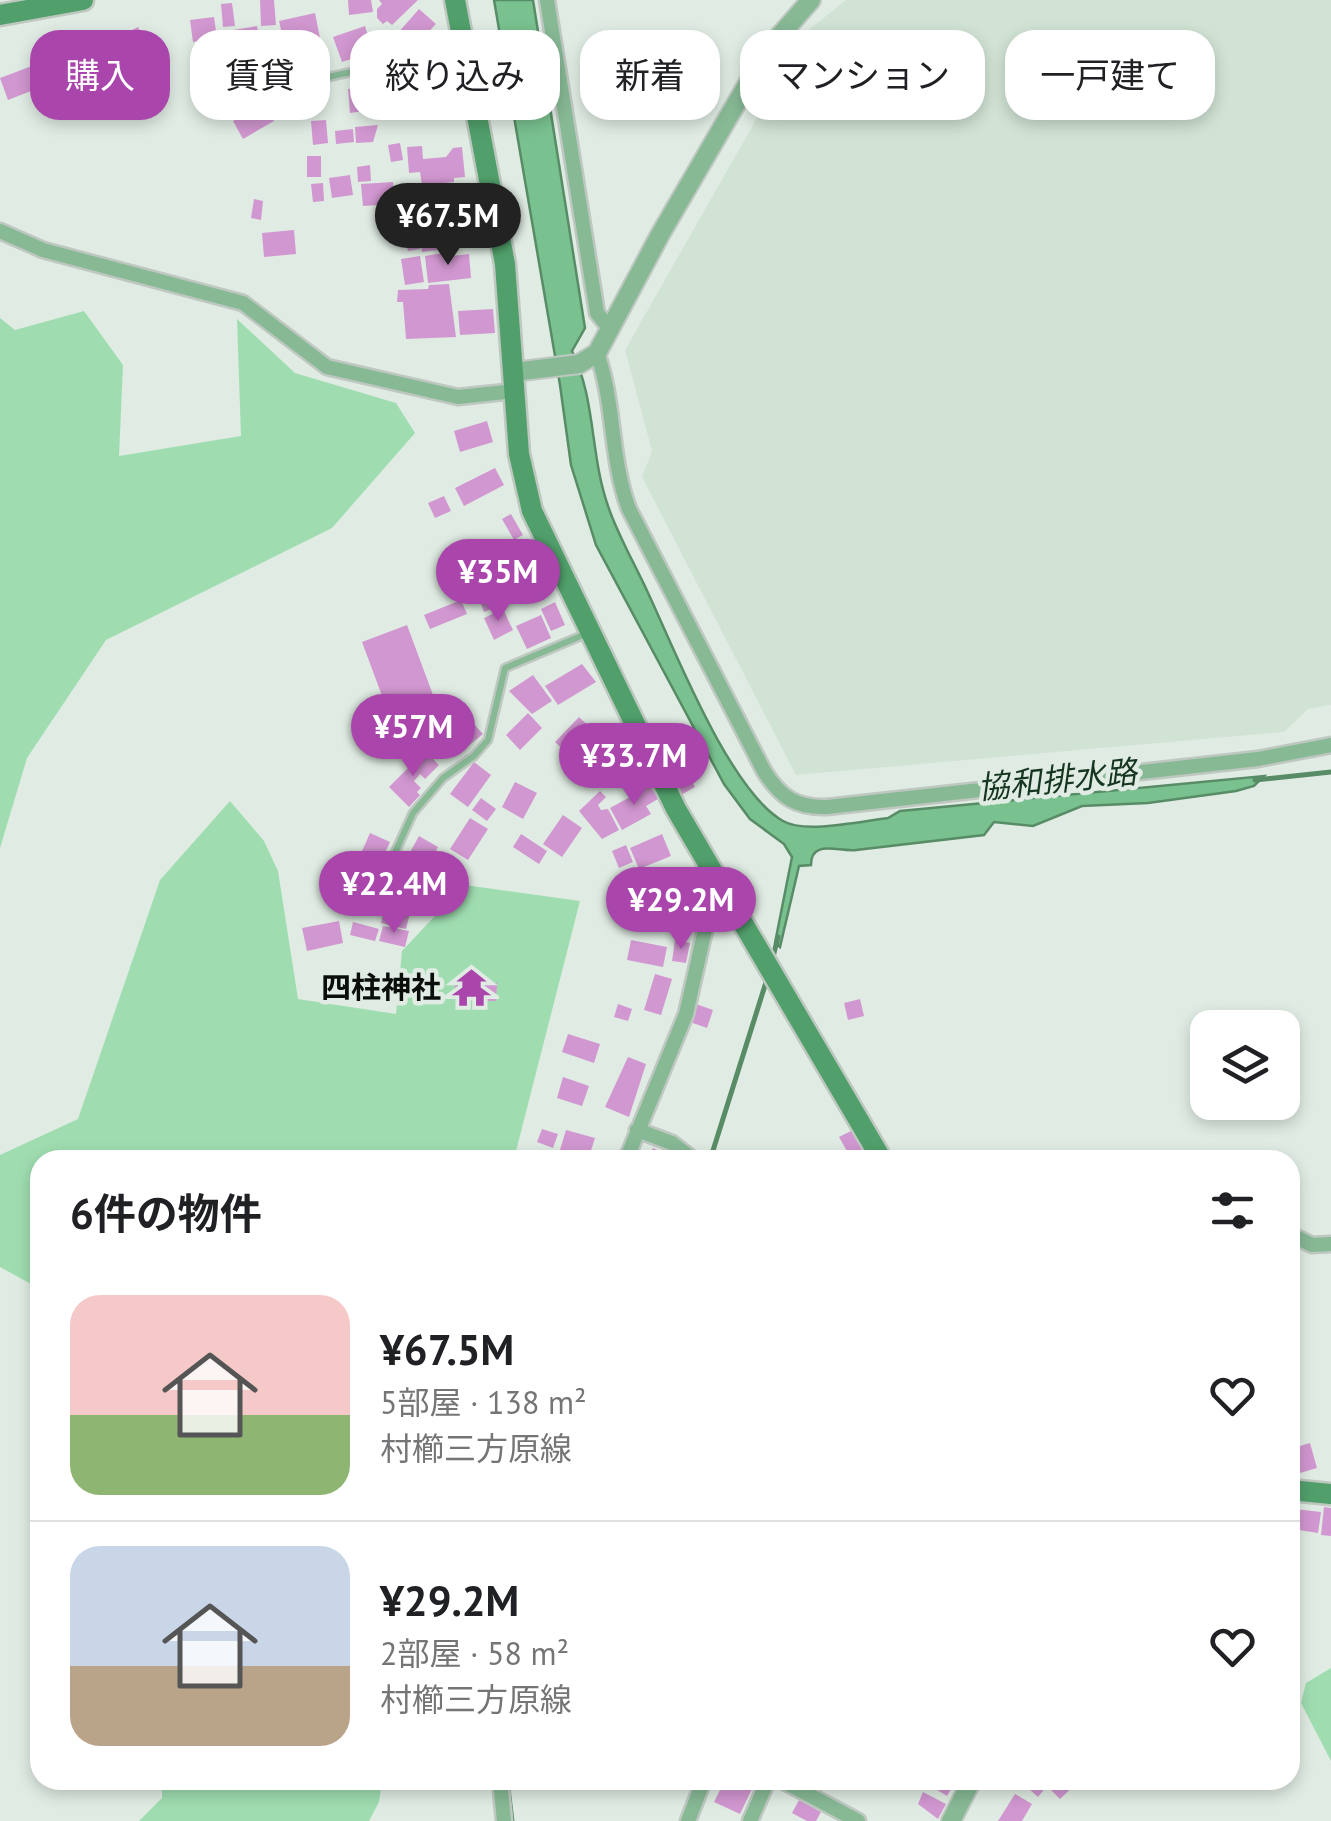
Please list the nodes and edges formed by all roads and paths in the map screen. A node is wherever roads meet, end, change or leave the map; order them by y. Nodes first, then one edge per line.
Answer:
1 (83, 0) edge
2 (455, 0) edge
3 (546, 0) edge
4 (811, 0) edge
5 (0, 15) edge
6 (461, 30) edge
7 (479, 120) edge
8 (0, 231) edge
9 (610, 329) junction
10 (597, 353) junction
11 (519, 378) junction
12 (590, 633) junction
13 (1331, 746) edge
14 (720, 884) junction
15 (344, 895) dead end
16 (637, 1130) junction
17 (630, 1150) edge
18 (681, 1150) edge
19 (876, 1150) edge
20 (1300, 1239) edge
21 (1331, 1244) edge
22 (1300, 1491) edge
23 (1331, 1494) edge
24 (501, 1790) edge
25 (700, 1790) edge
26 (764, 1790) edge
27 (800, 1790) edge
28 (967, 1790) edge
29 (504, 1821) edge
30 (688, 1821) edge
31 (750, 1821) edge
32 (858, 1821) edge
33 (951, 1821) edge

1 - 5 main road
2 - 6 main road
3 - 9 street
4 - 9 street
7 - 11 main road
8 - 11 street
9 - 10 street
10 - 11 street
10 - 13 street
11 - 12 main road
12 - 14 main road
12 - 15 lane
14 - 16 street
14 - 19 main road
16 - 17 street
16 - 18 street
20 - 21 street
22 - 23 main road
24 - 29 street
25 - 30 street
26 - 31 street
27 - 32 street
28 - 33 street

